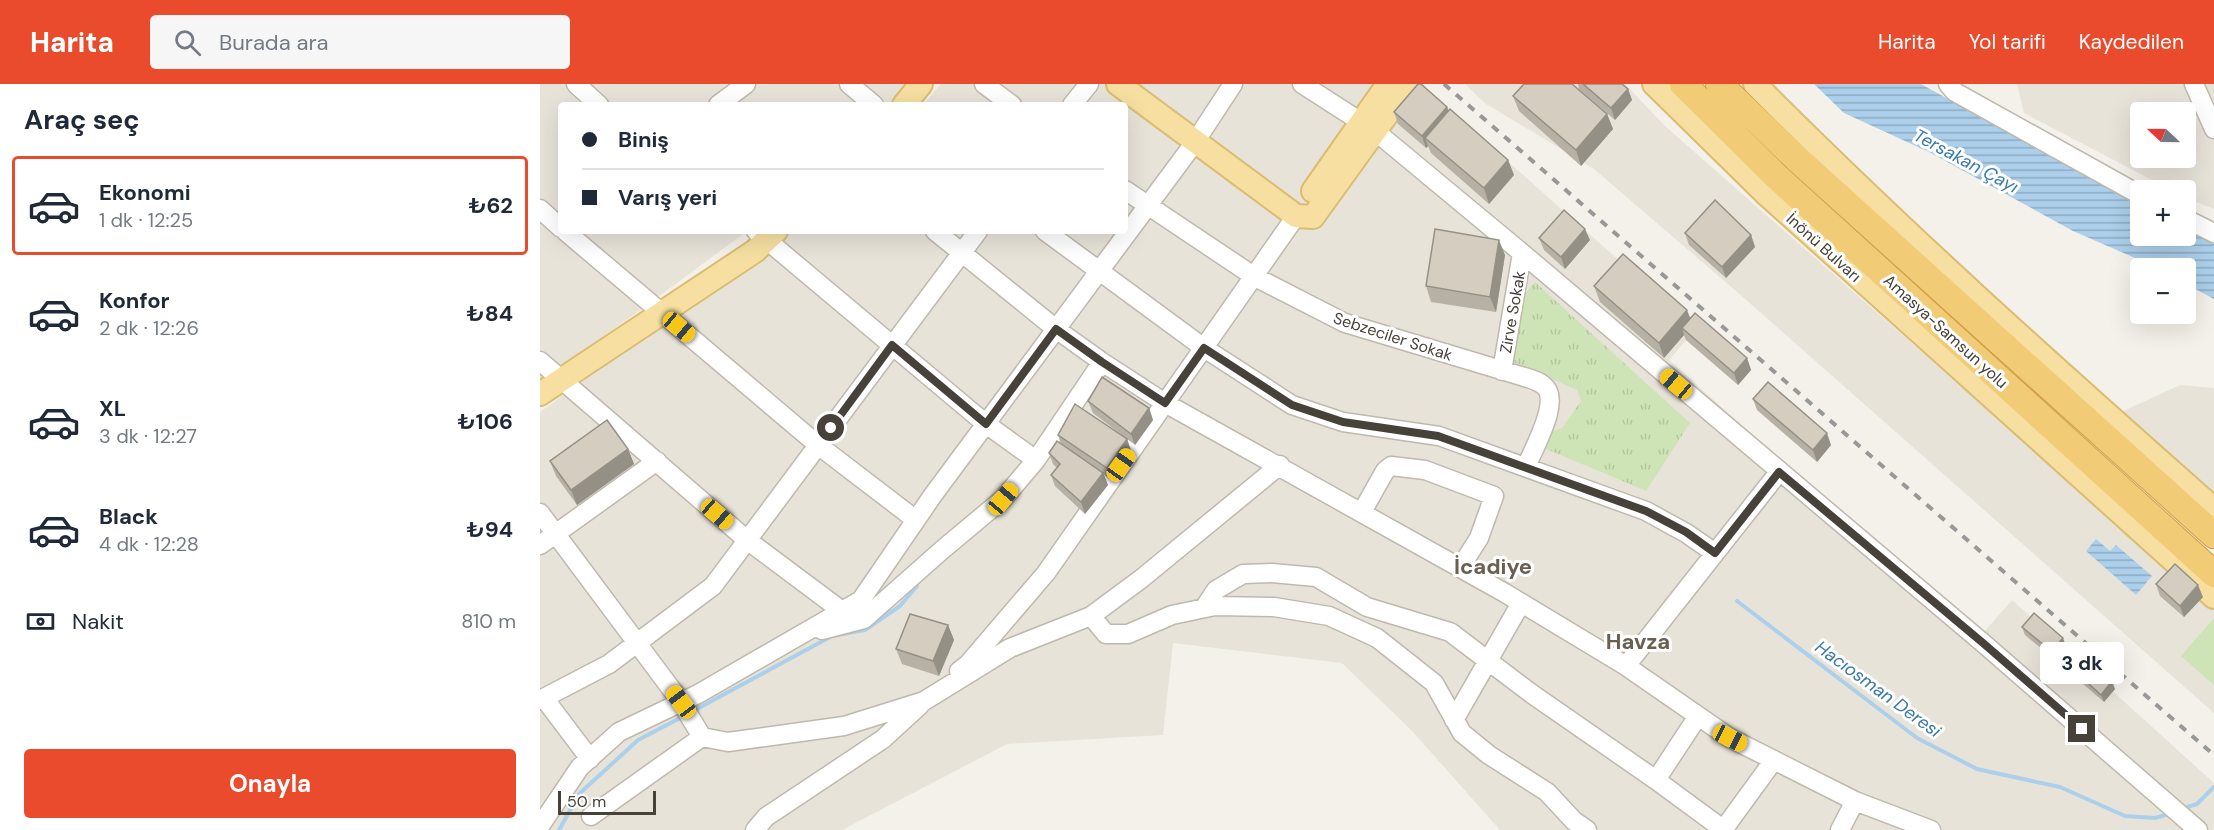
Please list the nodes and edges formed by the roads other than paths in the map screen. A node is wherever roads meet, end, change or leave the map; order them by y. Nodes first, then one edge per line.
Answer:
1 (576, 84) edge
2 (746, 84) edge
3 (849, 84) edge
4 (921, 84) edge
5 (984, 84) edge
6 (1089, 84) edge
7 (1118, 84) edge
8 (1233, 84) edge
9 (1302, 84) edge
10 (1388, 84) edge
11 (1409, 84) edge
12 (1654, 84) edge
13 (1683, 84) edge
14 (1719, 84) edge
15 (1755, 84) edge
16 (1948, 84) edge
17 (2194, 84) edge
18 (596, 102) edge
19 (722, 102) edge
20 (870, 102) edge
21 (906, 102) edge
22 (1008, 102) edge
23 (1074, 102) edge
24 (1368, 127) junction
25 (2214, 129) edge
26 (1195, 142) junction
27 (2130, 189) edge
28 (1128, 192) edge
29 (1147, 206) junction
30 (1305, 217) junction
31 (2196, 224) edge
32 (1128, 232) edge
33 (2214, 233) edge
34 (567, 234) edge
35 (766, 234) edge
36 (939, 234) edge
37 (976, 234) edge
38 (1049, 234) edge
39 (1126, 234) edge
40 (962, 253) junction
41 (1522, 253) junction
42 (1100, 270) junction
43 (1255, 277) junction
44 (662, 313) junction
45 (1056, 329) junction
46 (892, 345) junction
47 (1204, 348) junction
48 (540, 361) edge
49 (1102, 362) junction
50 (1502, 371) junction
51 (562, 379) junction
52 (540, 394) edge
53 (1165, 403) junction
54 (986, 424) junction
55 (818, 445) junction
56 (1036, 460) junction
57 (657, 461) junction
58 (1280, 465) junction
59 (1526, 467) junction
60 (1779, 472) junction
61 (2214, 509) edge
62 (1362, 512) junction
63 (540, 513) edge
64 (915, 520) junction
65 (556, 534) junction
66 (2214, 535) edge
67 (747, 540) junction
68 (540, 545) edge
69 (1715, 553) junction
70 (1460, 568) junction
71 (2214, 574) edge
72 (2214, 597) edge
73 (1521, 603) junction
74 (1204, 608) junction
75 (842, 611) junction
76 (1091, 616) junction
77 (795, 638) junction
78 (636, 642) junction
79 (1488, 661) junction
80 (1626, 666) junction
81 (542, 699) edge
82 (924, 701) junction
83 (689, 716) junction
84 (1698, 716) junction
85 (1454, 720) junction
86 (590, 759) junction
87 (1774, 760) junction
88 (1656, 780) junction
89 (1855, 801) junction
90 (591, 816) dead end
91 (540, 826) edge
92 (2194, 827) edge
93 (755, 830) edge
94 (1587, 830) edge
95 (1723, 830) edge
96 (1840, 830) edge
97 (1931, 830) edge

1 - 18 street
2 - 19 street
3 - 20 street
4 - 21 main road
5 - 22 street
6 - 23 street
7 - 26 main road
8 - 26 street
9 - 24 street
10 - 24 main road
11 - 24 main road
12 - 72 main road, İnönü Bulvarı
13 - 71 highway, Amasya-Samsun yolu
14 - 66 highway, Amasya-Samsun yolu
15 - 61 main road
16 - 27 street
17 - 25 street
24 - 30 main road
24 - 41 street
26 - 29 street
26 - 30 main road
28 - 29 street, Sebzeciler Sokak
29 - 32 street
29 - 43 street, Sebzeciler Sokak
30 - 43 street
31 - 33 street
34 - 44 street
35 - 44 main road
35 - 46 street
36 - 40 street
37 - 40 street
38 - 42 street
39 - 42 street
40 - 45 street
40 - 46 street
41 - 50 street, Zirve Sokak
41 - 60 street
42 - 45 street
42 - 47 street
43 - 47 street
43 - 50 street, Sebzeciler Sokak
44 - 51 main road
44 - 55 street
45 - 49 street
45 - 54 street
46 - 54 street
46 - 55 street
47 - 53 street
47 - 59 street
48 - 51 street
49 - 53 street
49 - 56 street
50 - 59 street, Sebzeciler Sokak
51 - 52 main road
51 - 57 street
53 - 58 street
53 - 82 street
54 - 56 street
54 - 64 street
55 - 64 street
55 - 67 street
56 - 77 street
57 - 65 street
57 - 67 street
58 - 62 street
58 - 76 street
59 - 69 street
60 - 69 street
60 - 92 street
62 - 70 street
62 - 70 street
63 - 65 street
64 - 75 street
65 - 68 street
65 - 78 street
67 - 75 street
67 - 78 street
69 - 80 street
70 - 73 street
73 - 79 street
73 - 80 street
74 - 76 street
74 - 79 street
74 - 85 street
75 - 77 street
76 - 82 street
77 - 83 street
78 - 81 street
78 - 83 street
79 - 85 street
79 - 88 street
80 - 84 street
81 - 86 street
82 - 83 street
82 - 93 street
83 - 86 street
83 - 90 street
84 - 87 street
84 - 88 street
85 - 94 street
86 - 91 street
87 - 89 street
87 - 95 street
88 - 95 street
89 - 96 street
89 - 97 street

